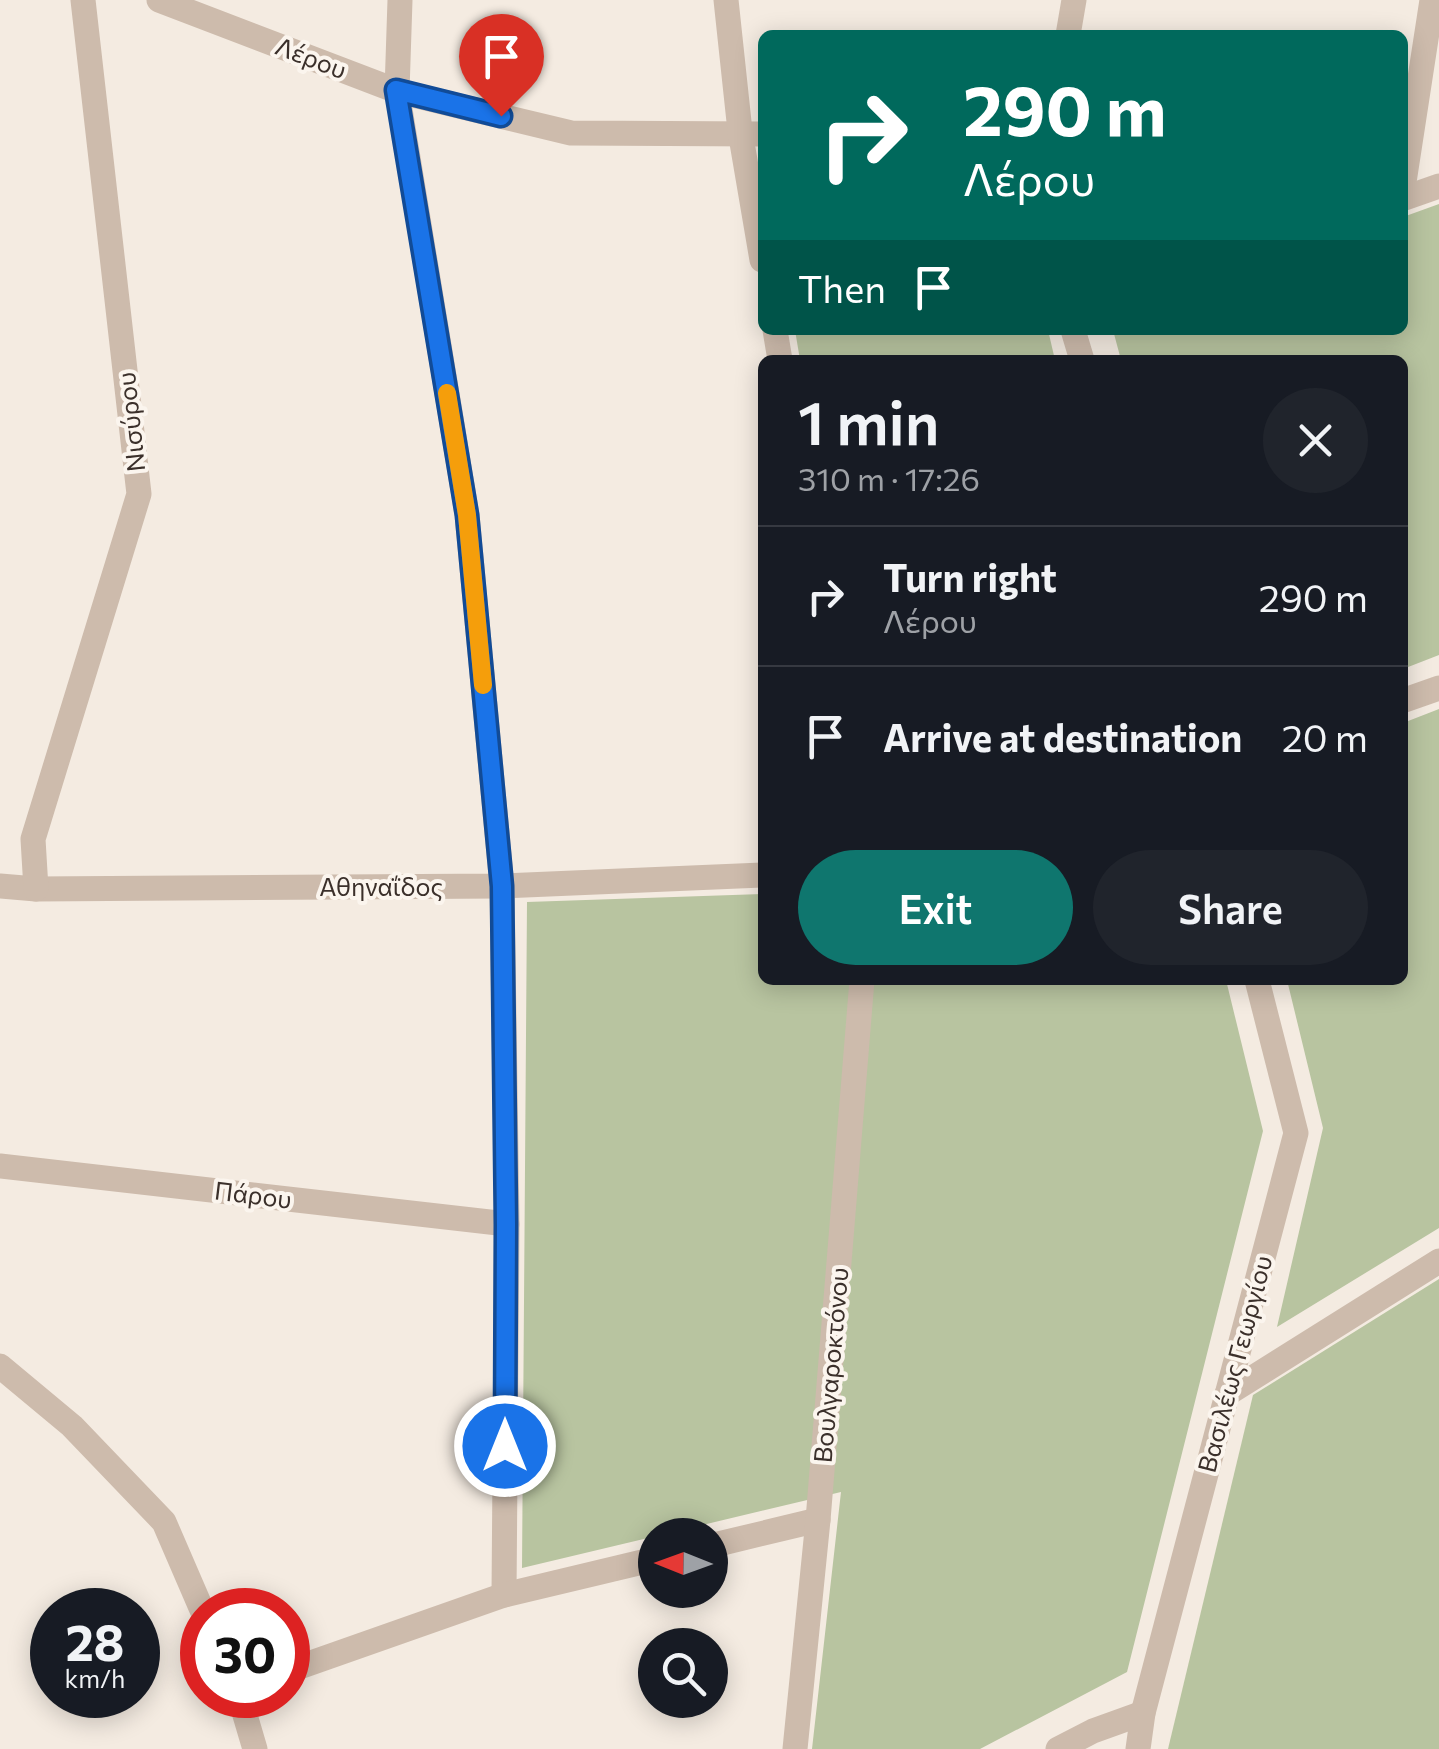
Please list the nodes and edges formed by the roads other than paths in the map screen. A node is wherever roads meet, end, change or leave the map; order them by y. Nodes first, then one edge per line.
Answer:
1 (84, 0) edge
2 (160, 0) edge
3 (400, 0) edge
4 (726, 0) edge
5 (1074, 0) edge
6 (1432, 0) edge
7 (1069, 30) edge
8 (396, 90) junction
9 (751, 133) edge
10 (1408, 158) edge
11 (1439, 186) edge
12 (1408, 195) edge
13 (758, 214) edge
14 (1439, 688) edge
15 (1408, 700) edge
16 (758, 876) edge
17 (0, 886) edge
18 (502, 886) junction
19 (36, 890) junction
20 (862, 985) edge
21 (1258, 985) edge
22 (0, 1166) edge
23 (506, 1224) junction
24 (1439, 1261) edge
25 (0, 1366) edge
26 (1227, 1394) junction
27 (818, 1520) junction
28 (728, 1542) edge
29 (638, 1563) edge
30 (192, 1588) edge
31 (504, 1595) junction
32 (310, 1663) edge
33 (1143, 1713) junction
34 (245, 1718) edge
35 (255, 1749) edge
36 (795, 1749) edge
37 (1058, 1749) edge
38 (1138, 1749) edge

1 - 19 street, Νισύρου
2 - 8 street, Λέρου
3 - 8 street
4 - 9 street
5 - 7 street
6 - 10 street
8 - 9 street, Λέρου
8 - 18 street
9 - 13 street
11 - 12 street
14 - 15 street
16 - 18 street, Αθηναΐδος
17 - 19 street, Αθηναΐδος
18 - 19 street, Αθηναΐδος
18 - 23 street
20 - 27 street, Βουλγαροκτόνου
21 - 26 street, Βασιλέως Γεωργίου
22 - 23 street, Πάρου
23 - 31 street
24 - 26 street
25 - 30 street
26 - 33 street, Βασιλέως Γεωργίου
27 - 28 street
27 - 36 street, Βουλγαροκτόνου
29 - 31 street
31 - 32 street
33 - 37 street
33 - 38 street, Βασιλέως Γεωργίου
34 - 35 street

